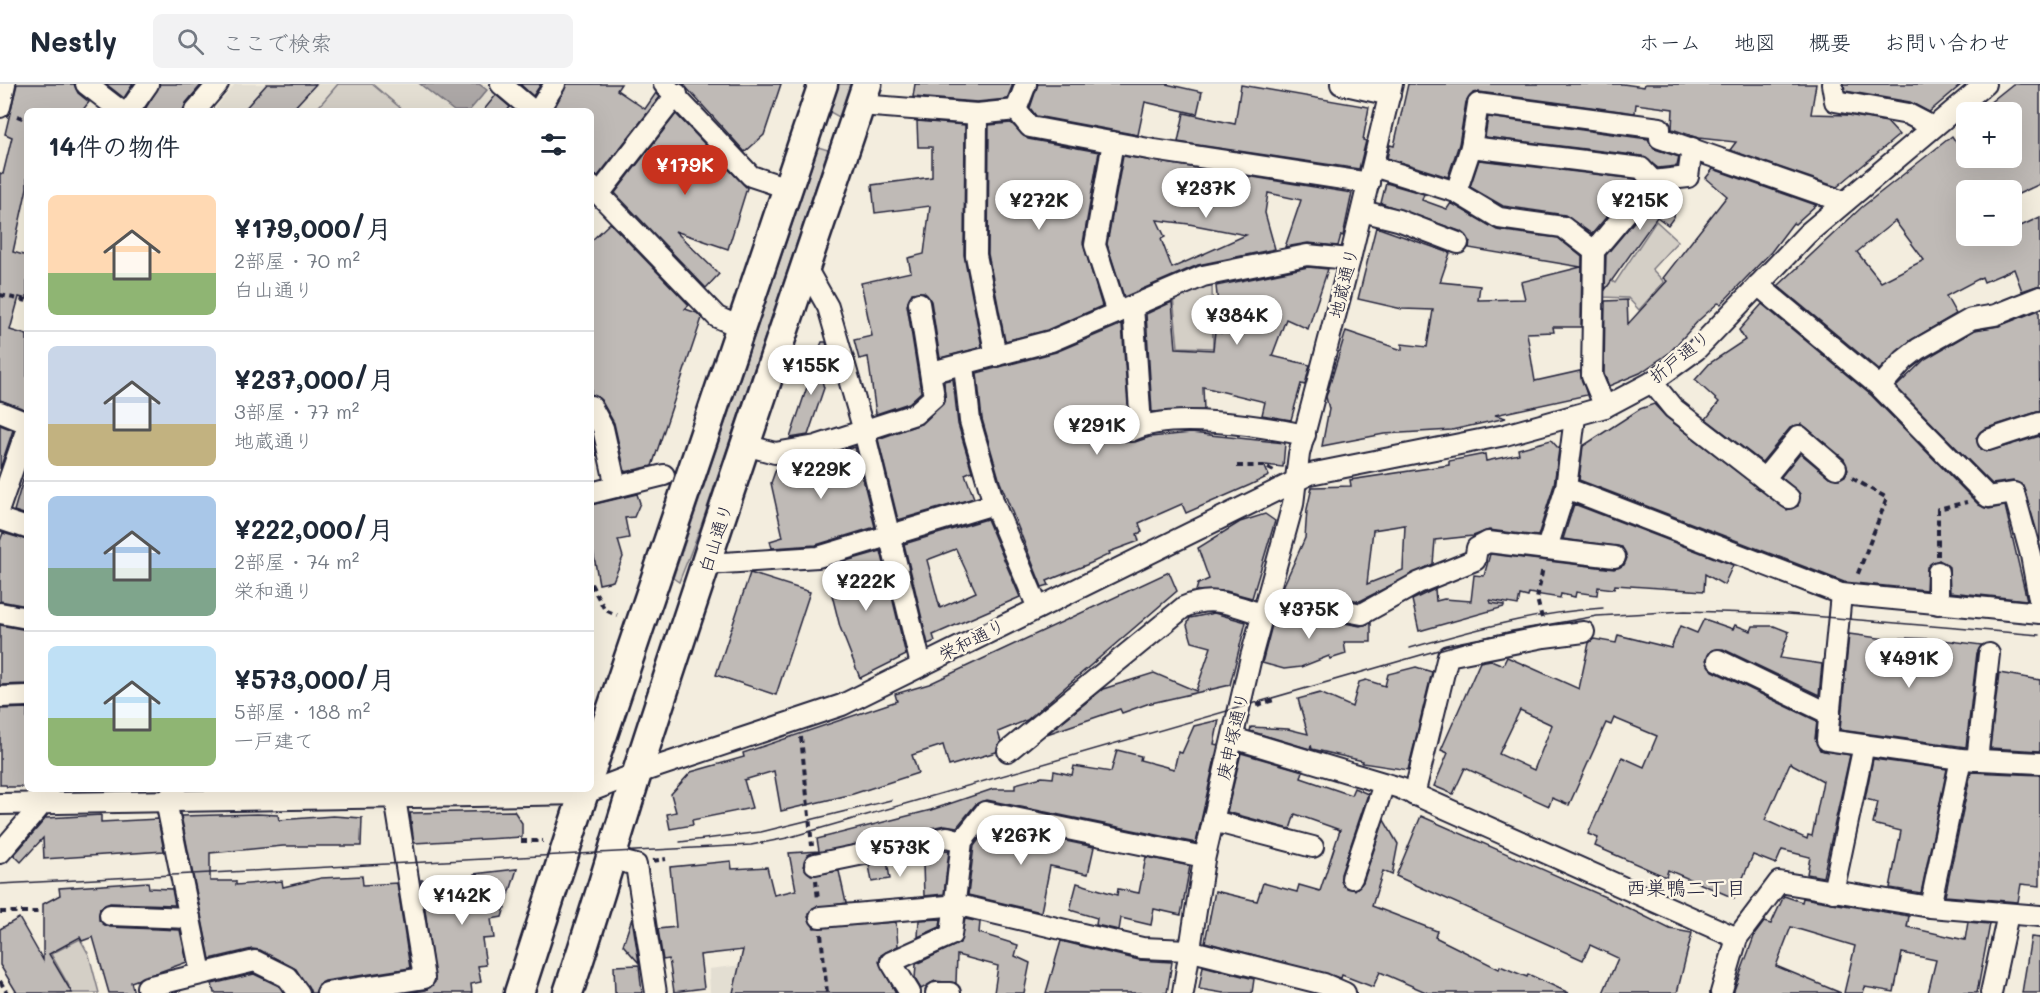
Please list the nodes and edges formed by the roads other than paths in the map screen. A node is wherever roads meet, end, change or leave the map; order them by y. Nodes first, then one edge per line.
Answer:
1 (5, 84) edge
2 (86, 84) edge
3 (148, 84) edge
4 (218, 84) edge
5 (501, 84) edge
6 (555, 84) edge
7 (823, 84) edge
8 (1026, 84) edge
9 (1341, 84) edge
10 (1832, 84) edge
11 (1985, 84) edge
12 (670, 89) edge
13 (1391, 90) edge
14 (863, 94) edge
15 (0, 107) edge
16 (118, 108) edge
17 (131, 108) edge
18 (198, 108) edge
19 (529, 108) edge
20 (540, 108) edge
21 (1016, 110) junction
22 (977, 114) junction
23 (1933, 127) junction
24 (1113, 142) junction
25 (1471, 147) junction
26 (1692, 148) junction
27 (1371, 174) junction
28 (1653, 181) junction
29 (787, 189) junction
30 (595, 190) edge
31 (1456, 192) junction
32 (1844, 202) junction
33 (1362, 211) junction
34 (1458, 243) dead end
35 (1594, 251) junction
36 (1350, 259) junction
37 (806, 268) junction
38 (1758, 285) junction
39 (2040, 297) edge
40 (919, 303) dead end
41 (1125, 310) junction
42 (742, 327) junction
43 (996, 356) junction
44 (964, 365) junction
45 (932, 372) junction
46 (1652, 382) junction
47 (1880, 387) junction
48 (1605, 407) junction
49 (0, 412) edge
50 (594, 412) edge
51 (1575, 417) junction
52 (2040, 423) edge
53 (24, 427) edge
54 (864, 431) junction
55 (1305, 435) junction
56 (24, 438) edge
57 (1988, 440) dead end
58 (745, 445) junction
59 (1836, 468) road end
60 (664, 475) dead end
61 (1289, 478) junction
62 (1764, 479) junction
63 (616, 487) junction
64 (1566, 488) junction
65 (594, 492) edge
66 (1789, 498) dead end
67 (994, 504) junction
68 (0, 506) edge
69 (0, 519) edge
70 (24, 527) edge
71 (889, 537) junction
72 (1547, 549) junction
73 (2036, 554) edge
74 (1615, 556) dead end
75 (707, 564) junction
76 (1938, 572) road end
77 (1845, 594) junction
78 (1938, 604) junction
79 (2040, 604) edge
80 (1266, 606) junction
81 (1038, 608) junction
82 (0, 612) edge
83 (2040, 613) edge
84 (24, 617) edge
85 (1584, 632) dead end
86 (1989, 654) dead end
87 (1718, 660) dead end
88 (921, 665) junction
89 (24, 696) edge
90 (0, 697) edge
91 (1830, 714) junction
92 (1233, 738) junction
93 (1864, 745) junction
94 (1008, 752) dead end
95 (1969, 760) junction
96 (594, 762) edge
97 (2040, 763) edge
98 (638, 773) junction
99 (594, 783) edge
100 (1384, 784) junction
101 (458, 792) edge
102 (584, 792) edge
103 (421, 794) edge
104 (171, 795) edge
105 (1414, 795) junction
106 (49, 796) edge
107 (395, 798) junction
108 (0, 804) edge
109 (1213, 821) junction
110 (962, 841) junction
111 (1313, 847) dead end
112 (0, 853) edge
113 (1204, 857) junction
114 (612, 859) junction
115 (814, 864) dead end
116 (1352, 878) dead end
117 (1833, 892) junction
118 (956, 905) junction
119 (1930, 907) junction
120 (2008, 914) junction
121 (110, 915) dead end
122 (2040, 915) edge
123 (820, 917) dead end
124 (190, 918) junction
125 (1737, 938) junction
126 (1188, 950) junction
127 (201, 974) junction
128 (149, 993) edge
129 (299, 993) edge
130 (327, 993) edge
131 (519, 993) edge
132 (568, 993) edge
133 (656, 993) edge
134 (910, 993) edge
135 (936, 993) edge
136 (950, 993) edge
137 (1183, 993) edge
138 (1345, 993) edge
139 (1721, 993) edge
140 (1991, 993) edge

1 - 15 street
2 - 16 street
3 - 17 street
4 - 18 street
5 - 19 street
6 - 20 street
7 - 29 highway
8 - 21 street
9 - 13 street
10 - 23 street
11 - 23 street, 折戸通り
12 - 29 street
12 - 30 street
13 - 27 street, 地蔵通り
14 - 22 street
14 - 37 highway, 白山通り
21 - 22 street
21 - 24 street
22 - 43 street
23 - 32 street, 折戸通り
24 - 27 street
24 - 41 street
25 - 26 street
25 - 28 street
25 - 31 street
26 - 28 street
26 - 32 street
27 - 31 street
27 - 33 street, 地蔵通り
28 - 35 street
29 - 42 highway
30 - 42 street
31 - 35 street
32 - 38 street, 折戸通り
33 - 34 street
33 - 36 street, 地蔵通り
35 - 48 street
36 - 41 street
36 - 55 street, 地蔵通り
37 - 54 street
37 - 58 highway, 白山通り
38 - 46 street, 折戸通り
38 - 47 street
39 - 47 street
40 - 45 street
41 - 43 street
41 - 55 street
42 - 96 highway
43 - 44 street
44 - 45 street
44 - 67 street
45 - 54 street
46 - 48 street, 折戸通り
46 - 62 street
47 - 73 street
48 - 51 street, 折戸通り
49 - 53 street
50 - 63 street
51 - 61 street, 折戸通り
51 - 64 street
52 - 57 street
54 - 58 street
54 - 71 street
55 - 61 street, 地蔵通り
56 - 68 street
58 - 75 highway, 白山通り
59 - 62 street
60 - 63 street
61 - 80 street, 庚申塚通り
61 - 81 street, 栄和通り
62 - 66 street
63 - 65 street
64 - 72 street
64 - 77 street
67 - 71 street
67 - 81 street
69 - 70 street
71 - 75 street
71 - 88 street
72 - 74 street
72 - 80 street
73 - 79 street
75 - 98 highway, 白山通り
76 - 78 street
77 - 78 street
77 - 91 street
78 - 83 street
80 - 92 street, 庚申塚通り
80 - 94 street
81 - 88 street, 栄和通り
82 - 84 street
85 - 105 street
86 - 95 street
87 - 91 street
88 - 98 street, 栄和通り
89 - 90 street
91 - 93 street
92 - 100 street
92 - 109 street, 庚申塚通り
93 - 95 street
93 - 117 street
95 - 97 street
95 - 119 street
98 - 99 street, 栄和通り
98 - 114 highway, 白山通り
100 - 105 street
100 - 116 street
101 - 103 street, 栄和通り
102 - 131 highway
103 - 107 street, 栄和通り
104 - 106 street, 栄和通り
104 - 107 street, 栄和通り
104 - 124 street
105 - 125 street
106 - 108 street, 栄和通り
106 - 112 street
107 - 130 street
109 - 111 street
109 - 113 street, 庚申塚通り
110 - 113 street
110 - 115 street
110 - 118 street
113 - 126 street, 庚申塚通り
114 - 132 highway, 白山通り
114 - 133 street
117 - 119 street
117 - 125 street
118 - 123 street
118 - 126 street
118 - 134 street
119 - 120 street
120 - 122 street
120 - 140 street
121 - 124 street
124 - 127 street
125 - 139 street
126 - 137 street, 庚申塚通り
126 - 138 street
127 - 128 street
127 - 129 street
135 - 136 street

